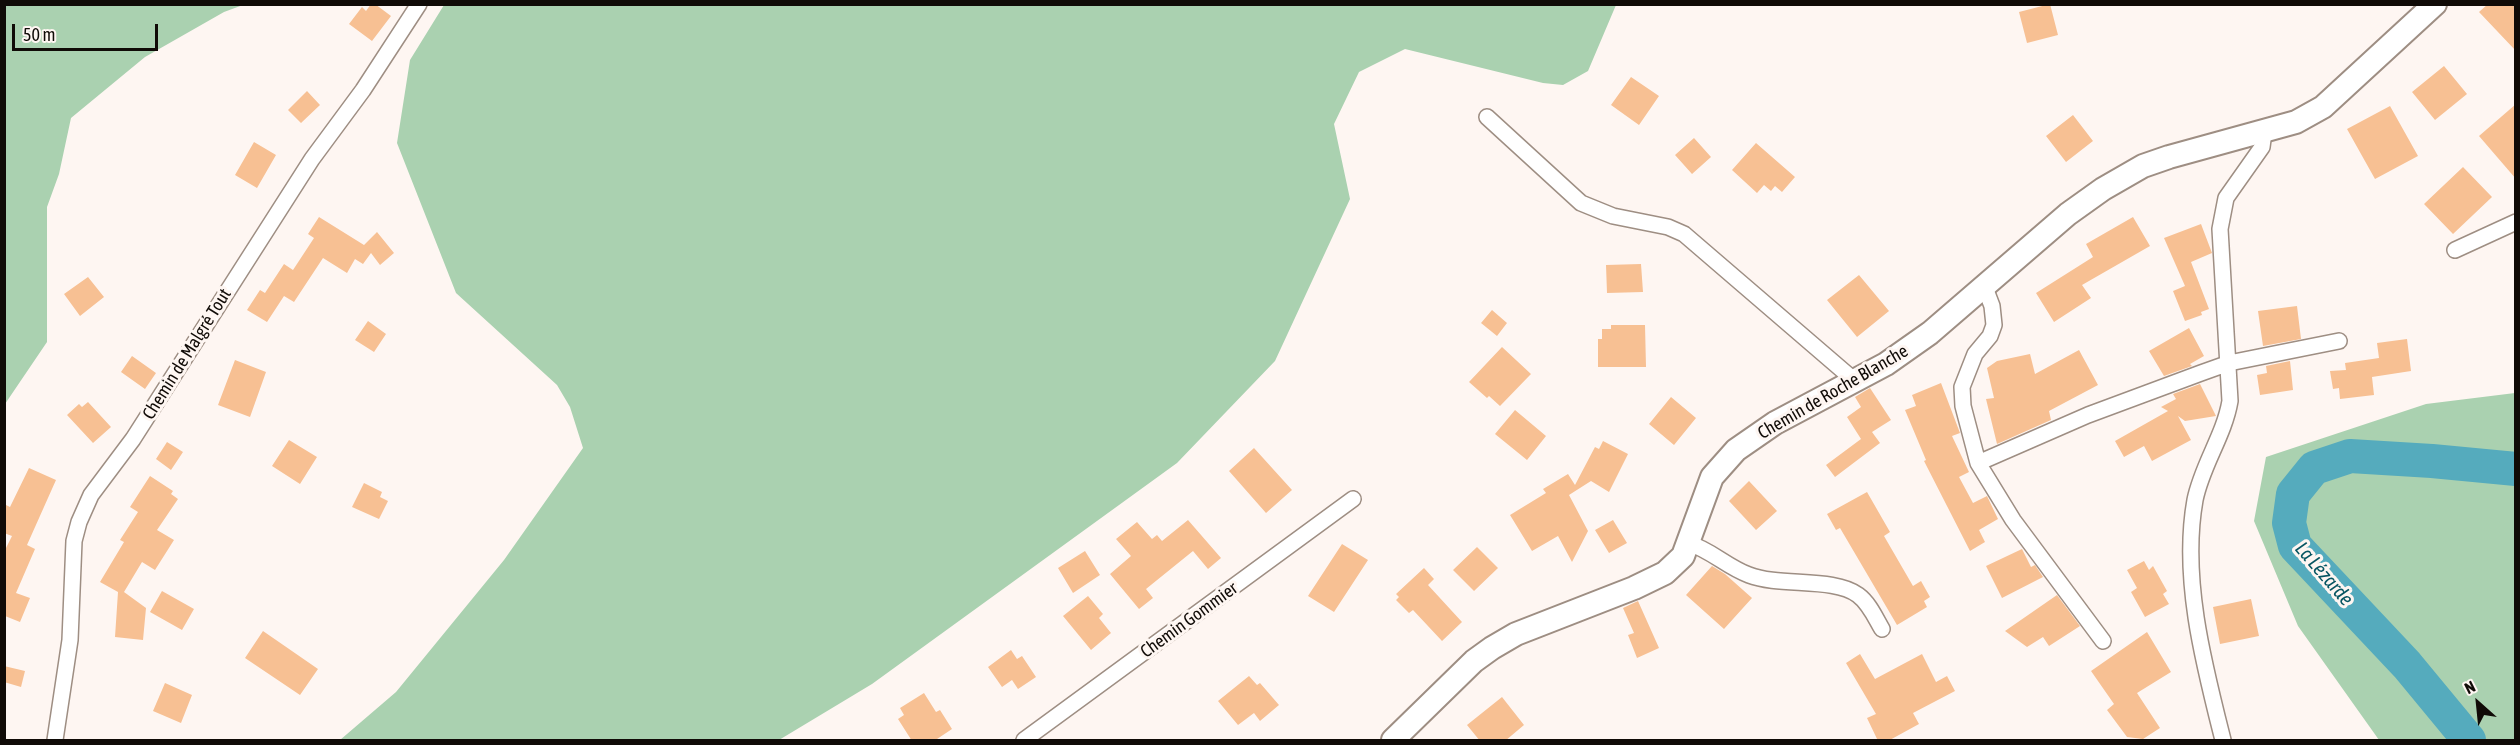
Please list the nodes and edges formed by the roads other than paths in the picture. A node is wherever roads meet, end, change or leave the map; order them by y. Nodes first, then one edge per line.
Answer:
1 (419, 4) edge
2 (2435, 4) edge
3 (1487, 117) dead end
4 (2265, 132) junction
5 (2516, 222) edge
6 (2455, 250) dead end
7 (1984, 285) junction
8 (2339, 341) dead end
9 (2229, 363) junction
10 (1856, 381) junction
11 (1978, 463) junction
12 (1353, 500) dead end
13 (1688, 543) junction
14 (1882, 629) dead end
15 (2103, 641) dead end
16 (55, 741) edge
17 (1024, 741) edge
18 (1393, 741) edge
19 (2223, 741) edge

1 - 16 street, Chemin de Malgré Tout
2 - 4 main road, Chemin de Roche Blanche
3 - 10 street
4 - 7 main road, Chemin de Roche Blanche
4 - 9 street
5 - 6 street
7 - 10 main road, Chemin de Roche Blanche
7 - 11 street
8 - 9 street
9 - 11 street
9 - 19 street
10 - 13 main road, Chemin de Roche Blanche
11 - 15 street
12 - 17 street, Chemin Gommier
13 - 14 street
13 - 18 main road, Chemin de Roche Blanche

